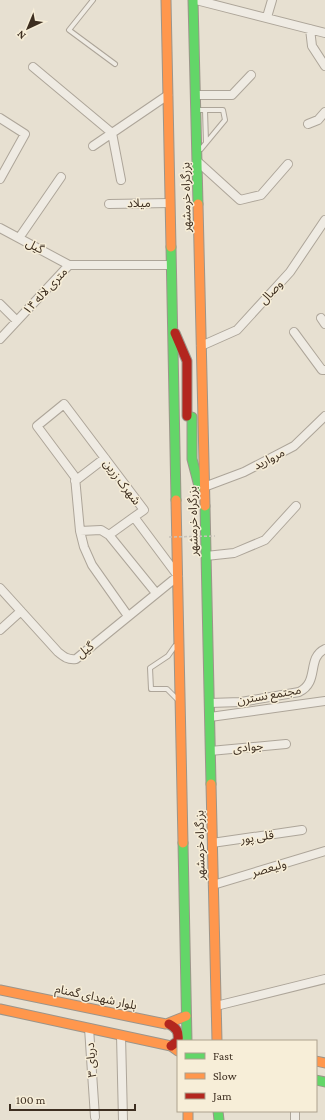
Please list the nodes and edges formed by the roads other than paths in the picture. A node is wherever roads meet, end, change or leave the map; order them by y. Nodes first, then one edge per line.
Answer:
1 (93, 0) edge
2 (166, 0) edge
3 (195, 0) edge
4 (272, 0) edge
5 (267, 17) junction
6 (310, 30) junction
7 (325, 33) edge
8 (115, 64) dead end
9 (325, 66) edge
10 (33, 67) dead end
11 (251, 75) dead end
12 (168, 94) junction
13 (196, 95) junction
14 (201, 110) junction
15 (325, 112) edge
16 (0, 118) edge
17 (308, 124) dead end
18 (112, 133) junction
19 (206, 143) junction
20 (93, 146) dead end
21 (197, 158) junction
22 (288, 164) dead end
23 (61, 177) dead end
24 (0, 179) edge
25 (121, 180) dead end
26 (170, 203) junction
27 (109, 204) dead end
28 (325, 220) edge
29 (0, 228) edge
30 (19, 238) junction
31 (69, 265) junction
32 (172, 265) junction
33 (0, 304) edge
34 (17, 321) junction
35 (173, 328) junction
36 (294, 332) dead end
37 (0, 339) edge
38 (201, 346) junction
39 (325, 370) edge
40 (174, 416) junction
41 (189, 416) junction
42 (325, 416) edge
43 (203, 417) junction
44 (104, 458) junction
45 (75, 481) junction
46 (204, 487) junction
47 (205, 506) junction
48 (296, 506) dead end
49 (134, 517) junction
50 (80, 531) junction
51 (109, 535) junction
52 (206, 556) junction
53 (178, 576) junction
54 (0, 588) edge
55 (156, 593) junction
56 (21, 611) junction
57 (128, 616) junction
58 (0, 630) edge
59 (179, 641) junction
60 (325, 649) edge
61 (325, 701) edge
62 (180, 703) junction
63 (209, 703) junction
64 (210, 717) junction
65 (286, 744) dead end
66 (210, 751) junction
67 (302, 830) dead end
68 (212, 843) junction
69 (325, 851) edge
70 (213, 884) junction
71 (325, 979) edge
72 (0, 990) edge
73 (216, 1006) junction
74 (0, 1009) edge
75 (186, 1016) junction
76 (169, 1024) junction
77 (89, 1028) junction
78 (121, 1035) junction
79 (178, 1040) edge
80 (187, 1040) edge
81 (218, 1040) edge
82 (174, 1048) edge
83 (95, 1117) dead end
84 (123, 1120) edge

1 - 8 lane
2 - 12 main road, بزرگراه خرمشهر
3 - 5 street
3 - 13 main road, بزرگراه خرمشهر
4 - 5 street
5 - 6 street
6 - 7 street
6 - 9 street
10 - 18 street
11 - 13 street
12 - 18 street
12 - 26 main road, بزرگراه خرمشهر
13 - 14 main road, بزرگراه خرمشهر
14 - 19 lane
14 - 19 lane
14 - 21 main road, بزرگراه خرمشهر
15 - 17 street
16 - 24 street
18 - 20 street
18 - 25 street
19 - 21 lane
21 - 22 street
21 - 38 main road, بزرگراه خرمشهر
23 - 30 street
26 - 27 street, میلاد
26 - 32 main road, بزرگراه خرمشهر
28 - 38 street, وصال
29 - 30 street, گیل
30 - 31 street, گیل
31 - 32 street, ۱۴ متری لاله
31 - 34 street, ۱۴ متری لاله
32 - 35 main road, بزرگراه خرمشهر
33 - 34 street
34 - 37 street, ۱۴ متری لاله
35 - 40 main road, بزرگراه خرمشهر
35 - 41 main road
36 - 39 street
38 - 43 main road, بزرگراه خرمشهر
40 - 41 main road
40 - 53 main road, بزرگراه خرمشهر
41 - 43 main road
41 - 47 main road
42 - 46 street, مروارید
43 - 46 main road, بزرگراه خرمشهر
44 - 45 street
44 - 45 street, شهرک زرین
44 - 49 street, شهرک زرین
45 - 50 street
46 - 47 main road, بزرگراه خرمشهر
47 - 52 main road, بزرگراه خرمشهر
48 - 52 street
49 - 51 street
49 - 53 street, شهرک زرین
50 - 51 street
50 - 57 street
51 - 55 street
52 - 63 main road, بزرگراه خرمشهر
53 - 55 street, گیل
53 - 59 main road, بزرگراه خرمشهر
54 - 56 street, گیل
55 - 57 street, گیل
56 - 57 street, گیل
56 - 58 street
59 - 62 main road, بزرگراه خرمشهر
59 - 62 lane
60 - 63 street, مجتمع نسترن
61 - 64 street
62 - 75 main road, بزرگراه خرمشهر
63 - 64 main road, بزرگراه خرمشهر
64 - 66 main road, بزرگراه خرمشهر
65 - 66 street, جوادی
66 - 68 main road, بزرگراه خرمشهر
67 - 68 street, قلی پور
68 - 70 main road, بزرگراه خرمشهر
69 - 70 street, ولیعصر
70 - 73 main road, بزرگراه خرمشهر
71 - 73 street
72 - 76 main road, بلوار شهدای گمنام
73 - 81 main road, بزرگراه خرمشهر
74 - 77 main road
75 - 76 main road
75 - 80 main road, بزرگراه خرمشهر
76 - 79 main road
77 - 78 main road
77 - 83 street, دریای ۳
78 - 82 main road
78 - 84 street

